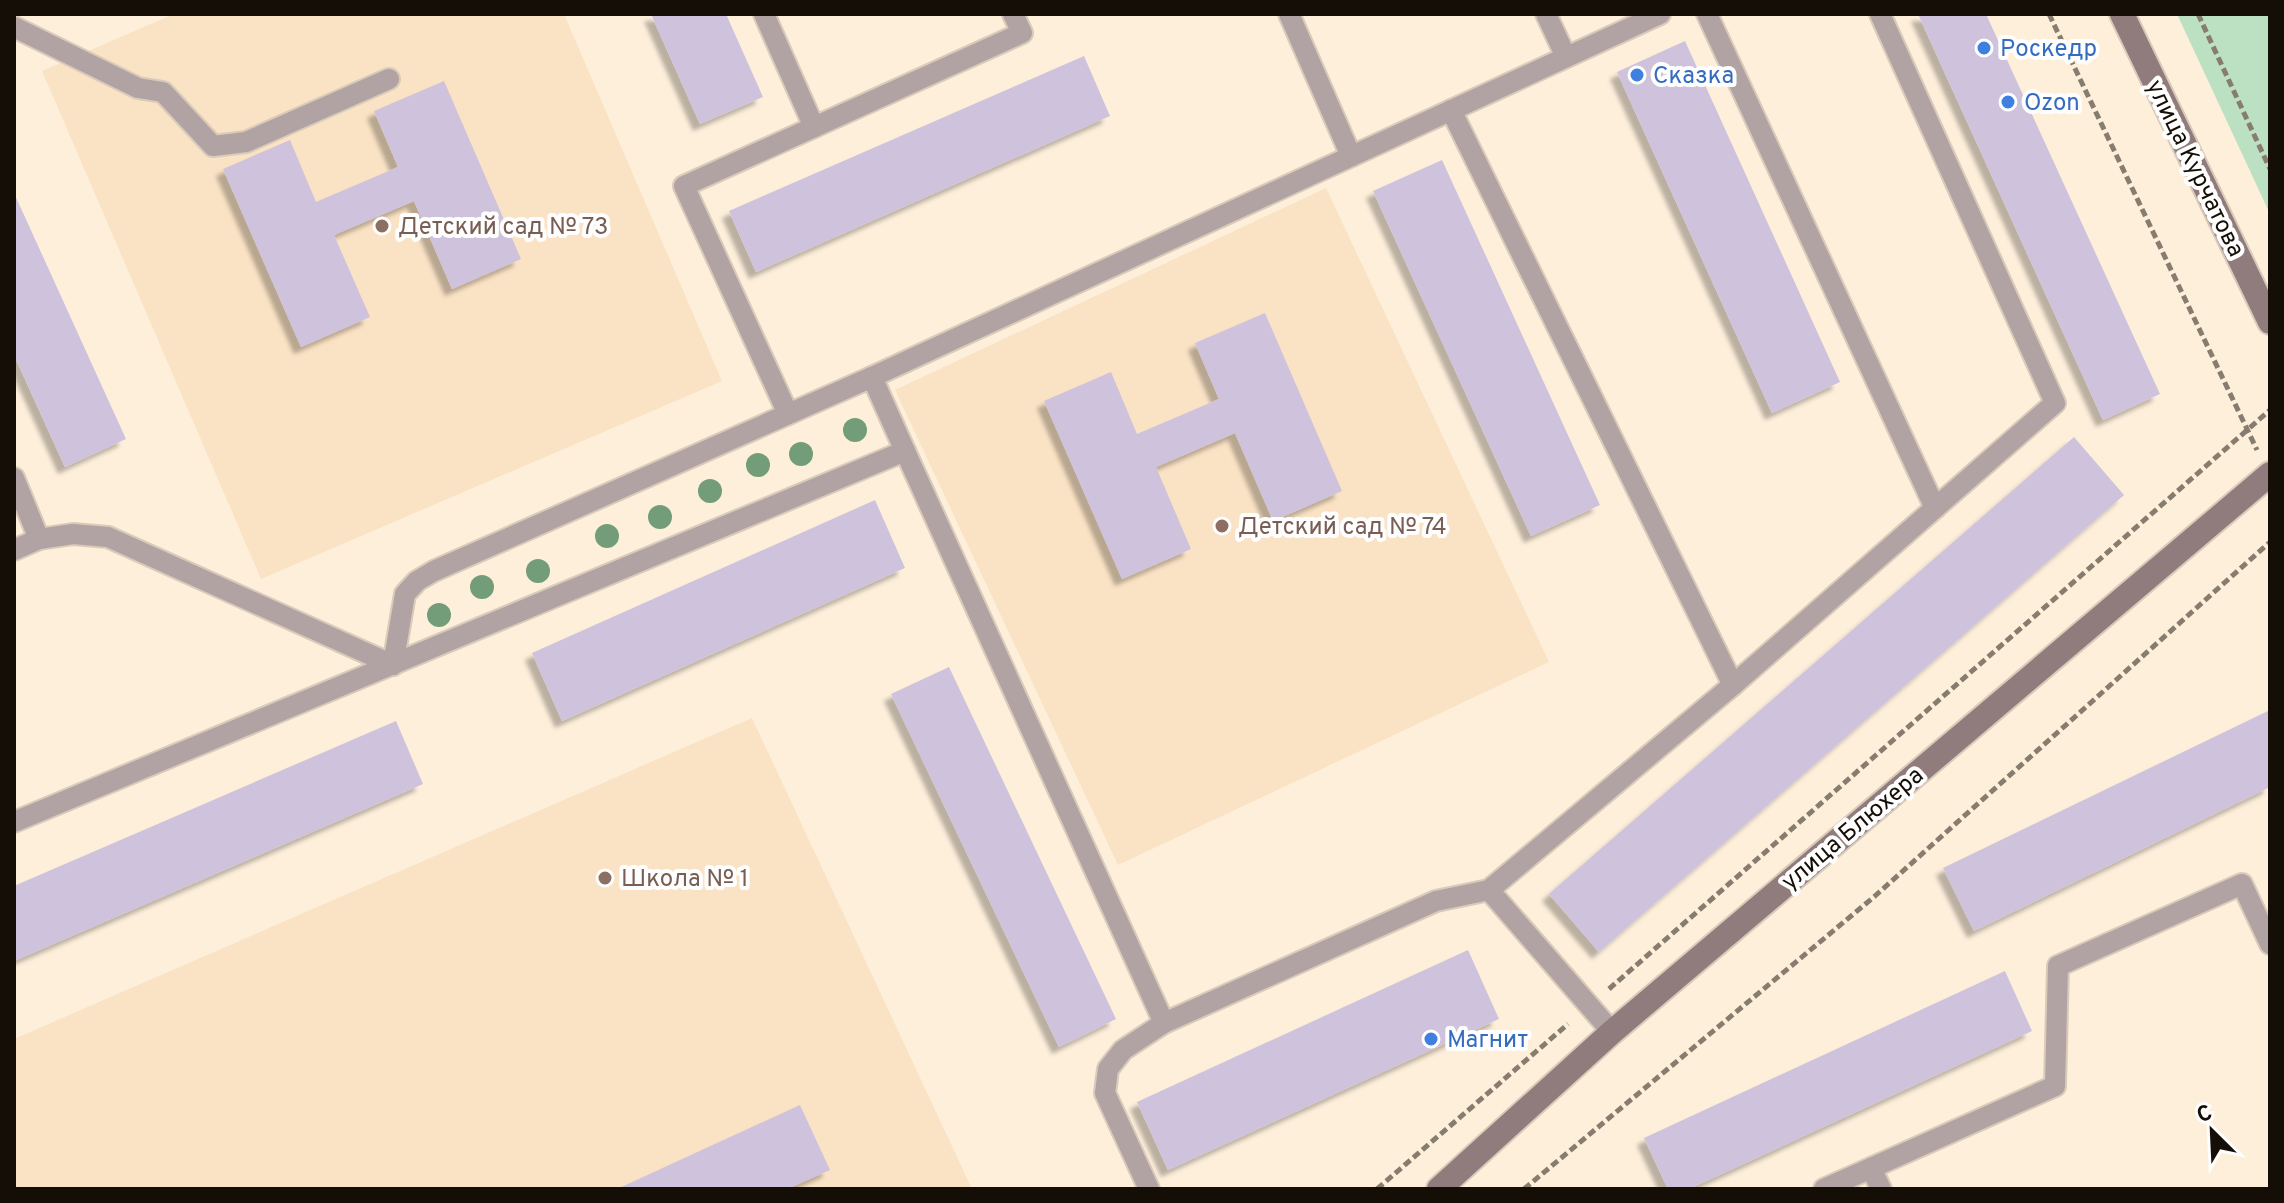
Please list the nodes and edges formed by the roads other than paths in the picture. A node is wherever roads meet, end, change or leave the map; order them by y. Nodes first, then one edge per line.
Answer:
1 (764, 14) edge
2 (1013, 14) edge
3 (1289, 14) edge
4 (1546, 14) edge
5 (1660, 14) edge
6 (1707, 14) edge
7 (1880, 14) edge
8 (2122, 14) edge
9 (14, 27) edge
10 (1566, 57) junction
11 (389, 79) dead end
12 (1451, 110) junction
13 (814, 127) junction
14 (1351, 156) junction
15 (2270, 322) edge
16 (872, 377) junction
17 (788, 414) junction
18 (905, 451) junction
19 (2266, 466) edge
20 (14, 478) edge
21 (1935, 508) junction
22 (39, 539) junction
23 (14, 550) edge
24 (393, 665) junction
25 (1733, 685) junction
26 (14, 822) edge
27 (1489, 890) junction
28 (2270, 944) edge
29 (1164, 1023) junction
30 (1612, 1032) junction
31 (1871, 1168) junction
32 (1149, 1189) edge
33 (1439, 1189) edge
34 (1824, 1189) edge
35 (1881, 1189) edge

1 - 13 lane
2 - 13 lane
3 - 14 lane
4 - 10 lane
5 - 10 lane
6 - 21 lane
7 - 21 lane
8 - 15 street, улица Курчатова
9 - 11 lane
10 - 12 lane
12 - 14 lane
12 - 25 lane
13 - 17 lane
14 - 16 lane
16 - 17 lane
16 - 18 lane
17 - 24 lane
18 - 24 lane
18 - 29 lane
19 - 30 street, улица Блюхера
20 - 22 lane
21 - 25 lane
22 - 23 lane
22 - 24 lane
24 - 26 lane
25 - 27 lane
27 - 29 lane
27 - 30 lane
28 - 31 lane
29 - 32 lane
30 - 33 street, улица Блюхера
31 - 34 lane
31 - 35 lane

